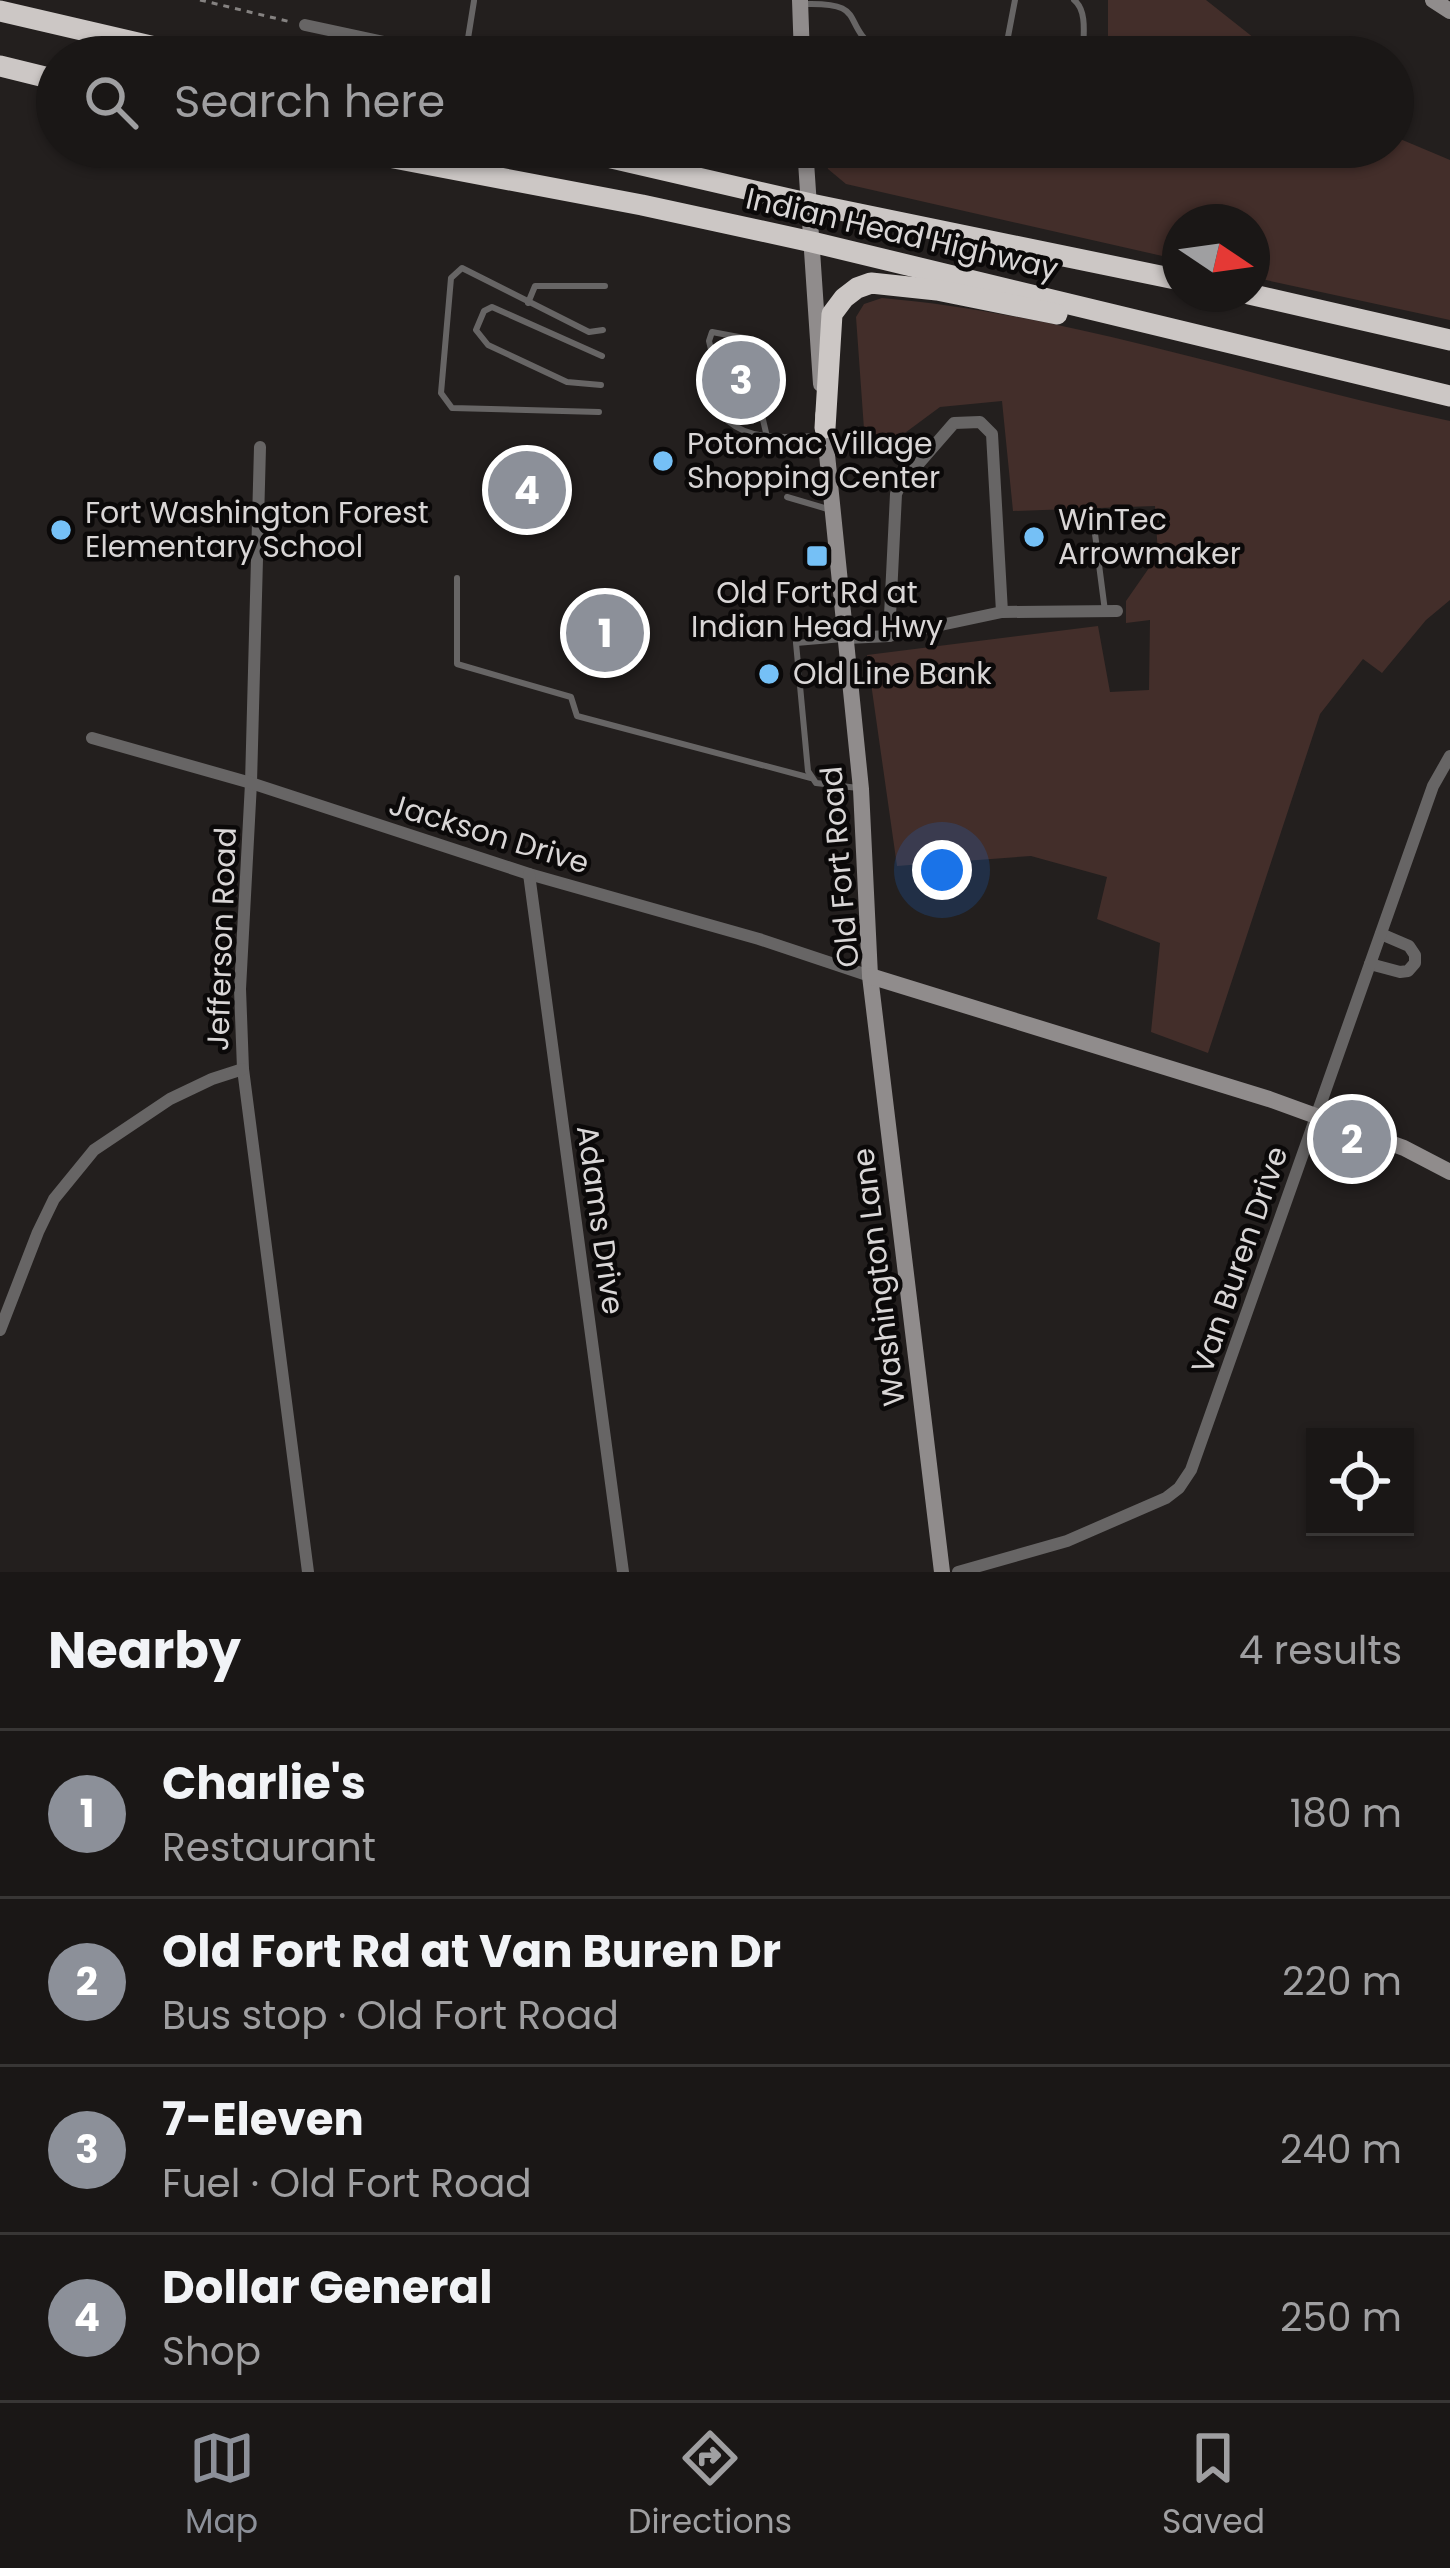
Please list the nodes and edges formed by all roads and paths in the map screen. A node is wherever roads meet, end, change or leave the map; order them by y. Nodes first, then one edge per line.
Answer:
1 (200, 0) edge
2 (1015, 0) edge
3 (1074, 0) edge
4 (1433, 0) edge
5 (474, 2) edge
6 (800, 2) edge
7 (1450, 10) edge
8 (0, 11) edge
9 (304, 26) joint
10 (107, 36) edge
11 (352, 36) edge
12 (468, 36) edge
13 (801, 36) edge
14 (864, 36) edge
15 (1008, 36) edge
16 (1083, 36) edge
17 (0, 66) edge
18 (36, 75) edge
19 (447, 168) edge
20 (655, 168) edge
21 (807, 168) edge
22 (811, 204) junction
23 (812, 242) junction
24 (1162, 276) edge
25 (605, 286) dead end
26 (1270, 299) edge
27 (528, 303) junction
28 (1168, 328) junction
29 (603, 330) dead end
30 (1450, 340) edge
31 (711, 349) junction
32 (727, 351) dead end
33 (602, 356) dead end
34 (715, 368) junction
35 (731, 370) dead end
36 (720, 385) junction
37 (601, 386) dead end
38 (735, 388) dead end
39 (1450, 396) edge
40 (724, 402) junction
41 (739, 405) dead end
42 (599, 412) dead end
43 (825, 432) junction
44 (767, 437) junction
45 (260, 447) dead end
46 (787, 497) dead end
47 (834, 512) junction
48 (1094, 526) dead end
49 (457, 578) dead end
50 (1002, 611) junction
51 (1111, 611) joint
52 (889, 636) junction
53 (847, 638) junction
54 (92, 737) dead end
55 (1450, 756) edge
56 (811, 778) junction
57 (251, 783) junction
58 (861, 789) junction
59 (530, 874) junction
60 (1381, 934) junction
61 (1370, 964) junction
62 (871, 976) junction
63 (243, 1069) junction
64 (1316, 1114) junction
65 (1450, 1172) edge
66 (0, 1280) edge
67 (16, 1286) junction
68 (0, 1330) edge
69 (308, 1572) edge
70 (623, 1572) edge
71 (942, 1572) edge
72 (958, 1572) edge

1 - 9 path
2 - 15 lane
3 - 16 lane
4 - 7 main road
5 - 12 lane
6 - 13 main road
6 - 14 lane
8 - 10 highway
9 - 11 street
17 - 18 highway
19 - 23 highway, Indian Head Highway
20 - 22 highway, Indian Head Highway
21 - 22 main road, Old Fort Road
22 - 23 main road, Old Fort Road
22 - 24 highway, Indian Head Highway
23 - 28 highway, Indian Head Highway
23 - 43 main road, Old Fort Road
25 - 27 lane
26 - 30 highway
27 - 29 lane
27 - 42 lane
28 - 39 highway, Indian Head Highway
28 - 43 highway
31 - 32 lane
31 - 34 lane
31 - 44 lane
33 - 37 lane
34 - 35 lane
34 - 36 lane
36 - 38 lane
36 - 40 lane
40 - 41 lane
40 - 44 lane
43 - 44 lane
43 - 47 main road, Old Fort Road
45 - 57 street, Jefferson Road
46 - 47 lane
47 - 53 main road, Old Fort Road
48 - 51 lane
49 - 56 lane
50 - 51 street
50 - 52 street
50 - 52 street
52 - 53 street
53 - 56 lane
53 - 58 main road, Old Fort Road
54 - 57 street, Jackson Drive
55 - 60 street, Van Buren Drive
56 - 58 lane
57 - 59 street, Jackson Drive
57 - 63 street, Jefferson Road
58 - 62 main road, Old Fort Road
59 - 62 street, Jackson Drive
59 - 70 street, Adams Drive
60 - 61 street, Van Buren Drive
60 - 61 street
61 - 64 street, Van Buren Drive
62 - 64 main road, Old Fort Road
62 - 71 main road, Washington Lane
63 - 67 street
63 - 69 street, Jefferson Road
64 - 65 main road, Old Fort Road
64 - 72 street, Van Buren Drive
66 - 67 street
67 - 68 street

